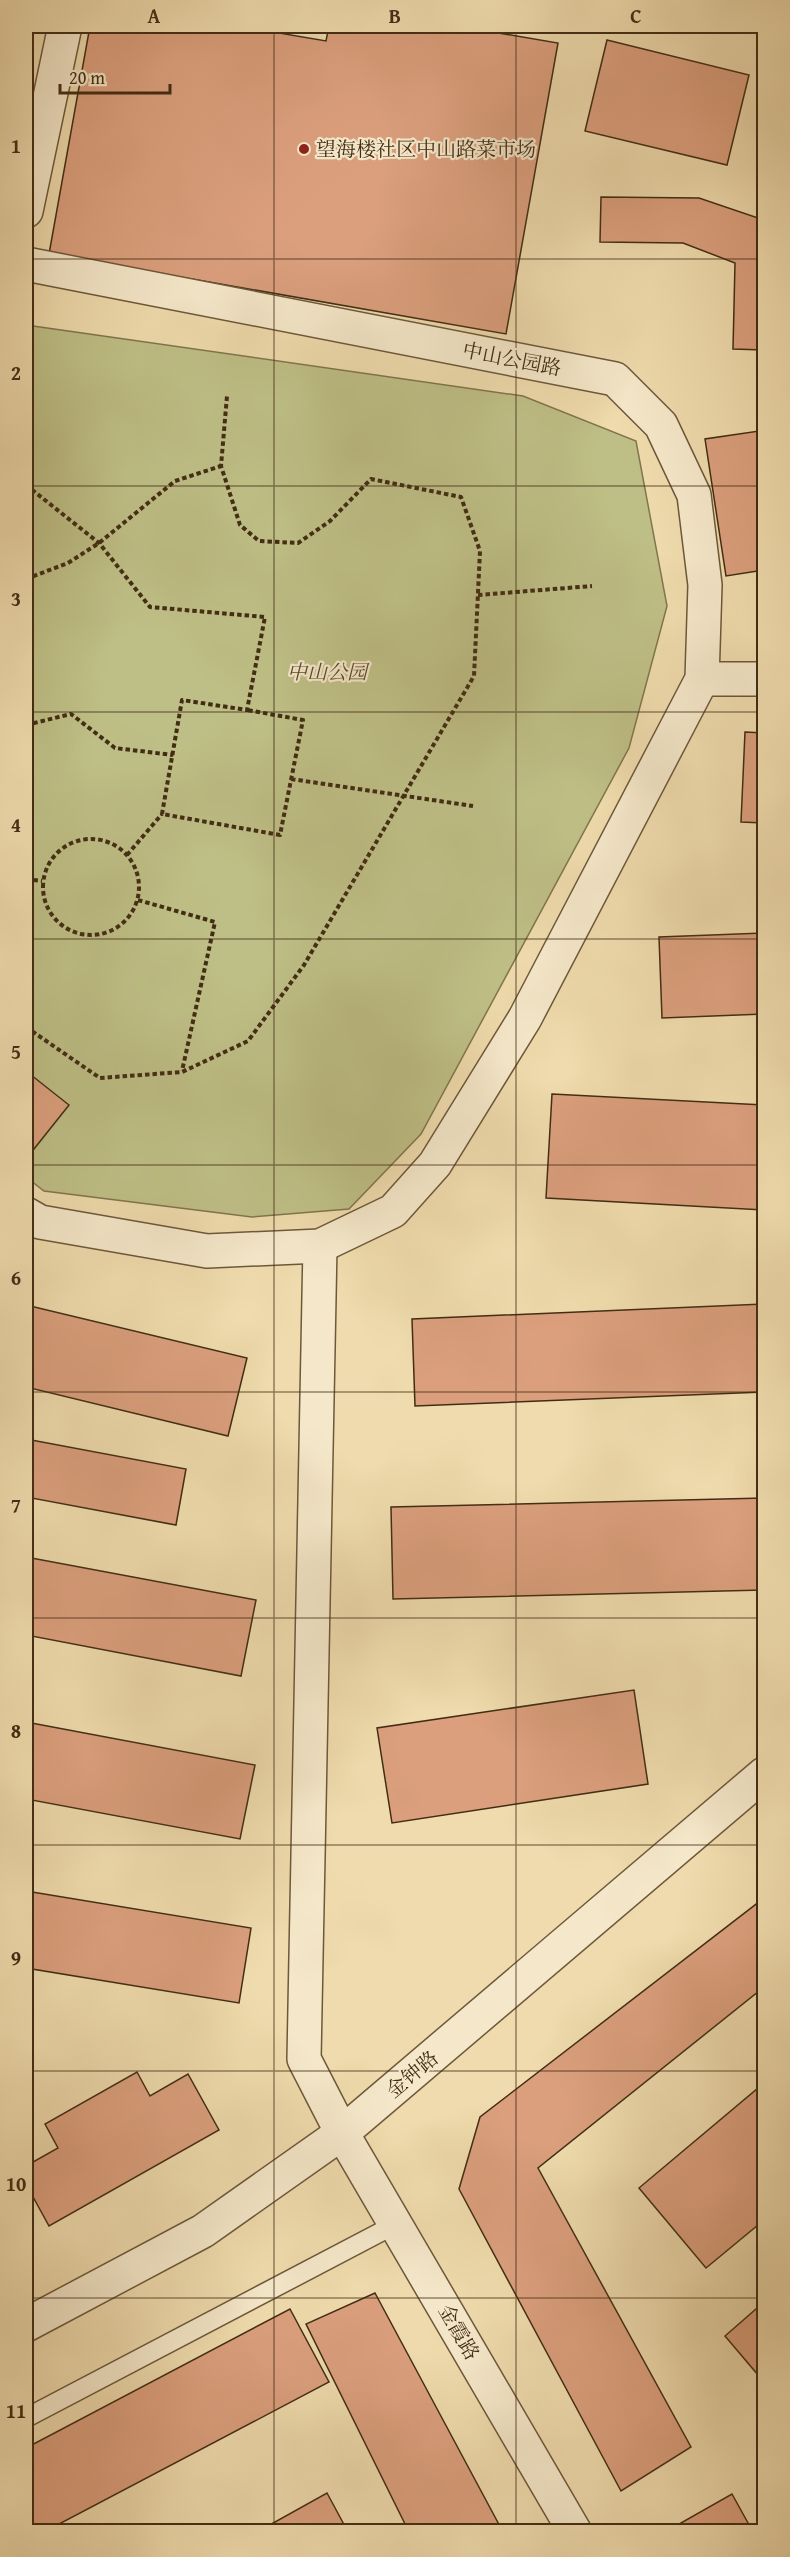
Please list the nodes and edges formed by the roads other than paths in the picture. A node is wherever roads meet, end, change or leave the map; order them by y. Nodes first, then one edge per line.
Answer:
1 (65, 26) edge
2 (26, 211) edge
3 (26, 264) edge
4 (702, 679) junction
5 (765, 679) edge
6 (26, 1214) edge
7 (320, 1246) junction
8 (765, 1774) edge
9 (342, 2133) junction
10 (396, 2224) junction
11 (26, 2325) edge
12 (26, 2418) edge
13 (575, 2532) edge

1 - 2 street
3 - 4 street, 中山公园路
4 - 5 street
4 - 7 street
6 - 7 street
7 - 9 street, 金霞路
8 - 9 street, 金钟路
9 - 10 street, 金霞路
9 - 11 street, 金钟路
10 - 12 lane
10 - 13 street, 金霞路

